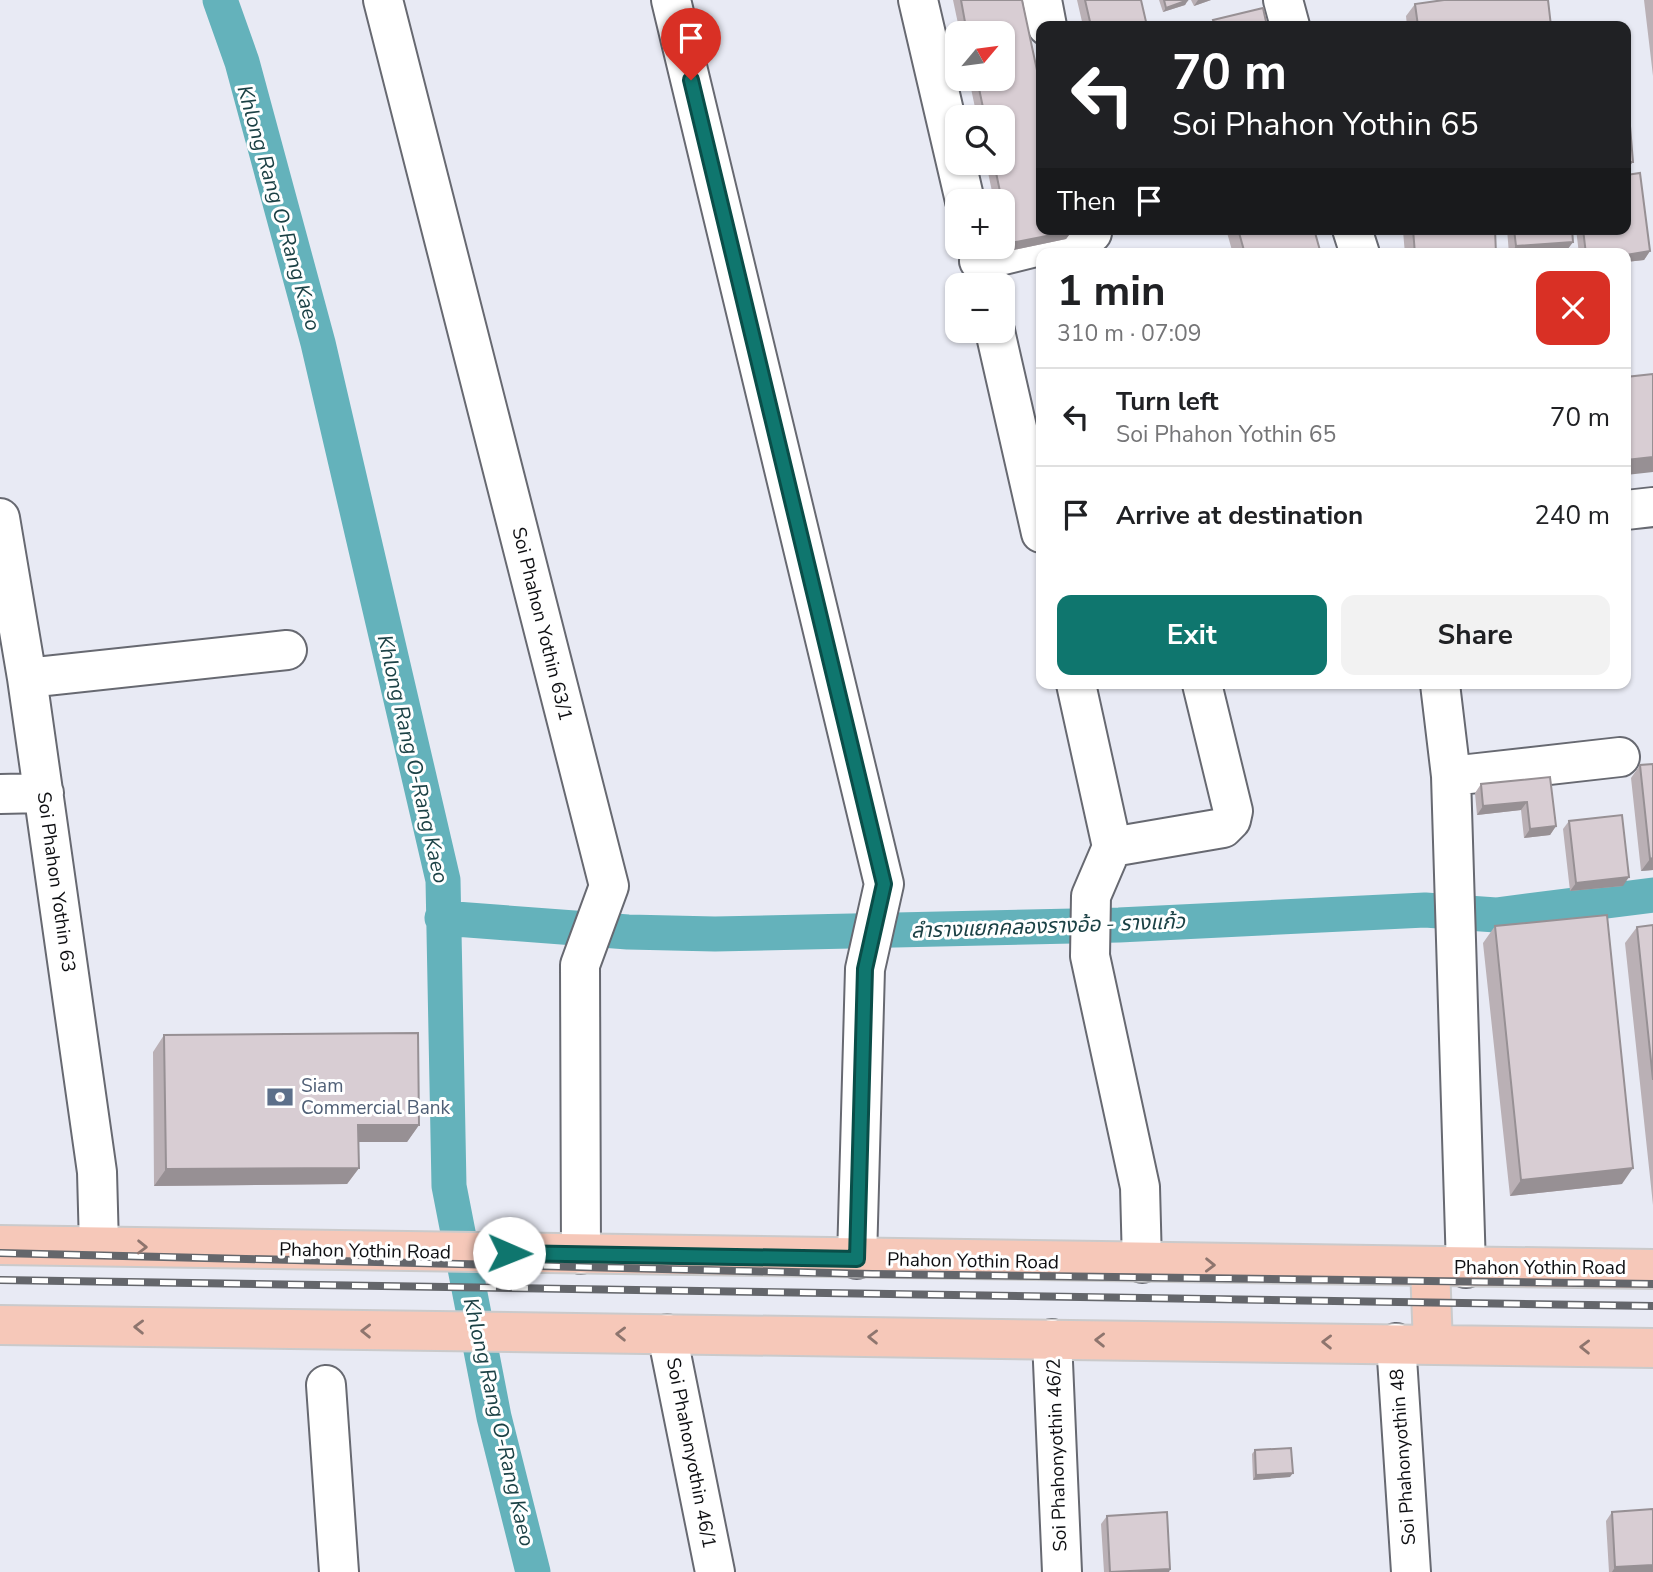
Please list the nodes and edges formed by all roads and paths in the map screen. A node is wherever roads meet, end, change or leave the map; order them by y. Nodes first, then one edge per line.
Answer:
1 (383, 0) edge
2 (671, 0) edge
3 (918, 0) edge
4 (1042, 0) edge
5 (1283, 0) edge
6 (1046, 21) edge
7 (1289, 21) edge
8 (962, 189) edge
9 (1093, 239) edge
10 (1052, 248) edge
11 (1036, 252) edge
12 (980, 264) edge
13 (998, 343) edge
14 (1653, 507) edge
15 (1631, 509) edge
16 (1036, 511) edge
17 (0, 518) edge
18 (286, 650) dead end
19 (27, 678) junction
20 (1077, 689) edge
21 (1203, 689) edge
22 (1441, 689) edge
23 (1620, 757) dead end
24 (1451, 776) junction
25 (44, 793) junction
26 (0, 794) edge
27 (1112, 847) junction
28 (0, 1245) edge
29 (99, 1246) junction
30 (581, 1254) junction
31 (857, 1259) junction
32 (1142, 1263) junction
33 (1448, 1268) junction
34 (1653, 1269) edge
35 (0, 1325) edge
36 (667, 1334) junction
37 (1052, 1339) junction
38 (1396, 1343) junction
39 (1433, 1344) junction
40 (1653, 1348) edge
41 (326, 1385) dead end
42 (340, 1572) edge
43 (715, 1572) edge
44 (1062, 1572) edge
45 (1411, 1572) edge

1 - 30 street, Soi Phahon Yothin 63/1
2 - 31 street
3 - 8 street
4 - 6 street
5 - 7 street
9 - 10 street
11 - 12 street
13 - 16 street
14 - 15 street
17 - 19 street, Soi Phahon Yothin 63
18 - 19 street
19 - 25 street, Soi Phahon Yothin 63
20 - 27 street
21 - 27 street
22 - 24 street
23 - 24 street
24 - 33 street
25 - 26 street
25 - 29 street, Soi Phahon Yothin 63
27 - 32 street
28 - 29 main road, Phahon Yothin Road
29 -> 30 main road, Phahon Yothin Road
30 - 31 main road, Phahon Yothin Road
31 - 32 main road, Phahon Yothin Road
32 -> 33 main road, Phahon Yothin Road
33 - 34 main road, Phahon Yothin Road
33 - 39 main road
36 -> 35 main road
37 -> 36 main road
36 - 43 street, Soi Phahonyothin 46/1
38 -> 37 main road
37 - 44 street, Soi Phahonyothin 46/2
38 - 39 main road
38 - 45 street, Soi Phahonyothin 48
40 -> 39 main road
41 - 42 street

